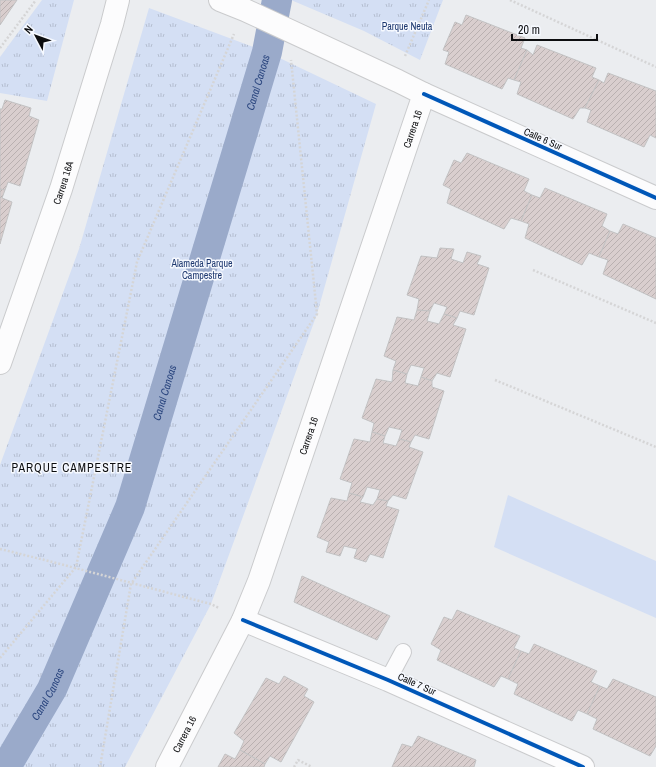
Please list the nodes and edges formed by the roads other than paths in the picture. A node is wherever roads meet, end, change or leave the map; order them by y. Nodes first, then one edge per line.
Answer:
1 (118, 0) edge
2 (220, 0) edge
3 (424, 94) junction
4 (656, 198) edge
5 (0, 363) edge
6 (243, 620) junction
7 (403, 652) dead end
8 (388, 680) junction
9 (167, 767) edge
10 (582, 767) edge

1 - 5 main road, Carrera 16A
2 - 3 main road, Calle 6 Sur
3 - 4 main road, Calle 6 Sur
3 - 6 main road, Carrera 16
6 - 8 main road, Calle 7 Sur
6 - 9 main road, Carrera 16
7 - 8 lane
8 - 10 main road, Calle 7 Sur

